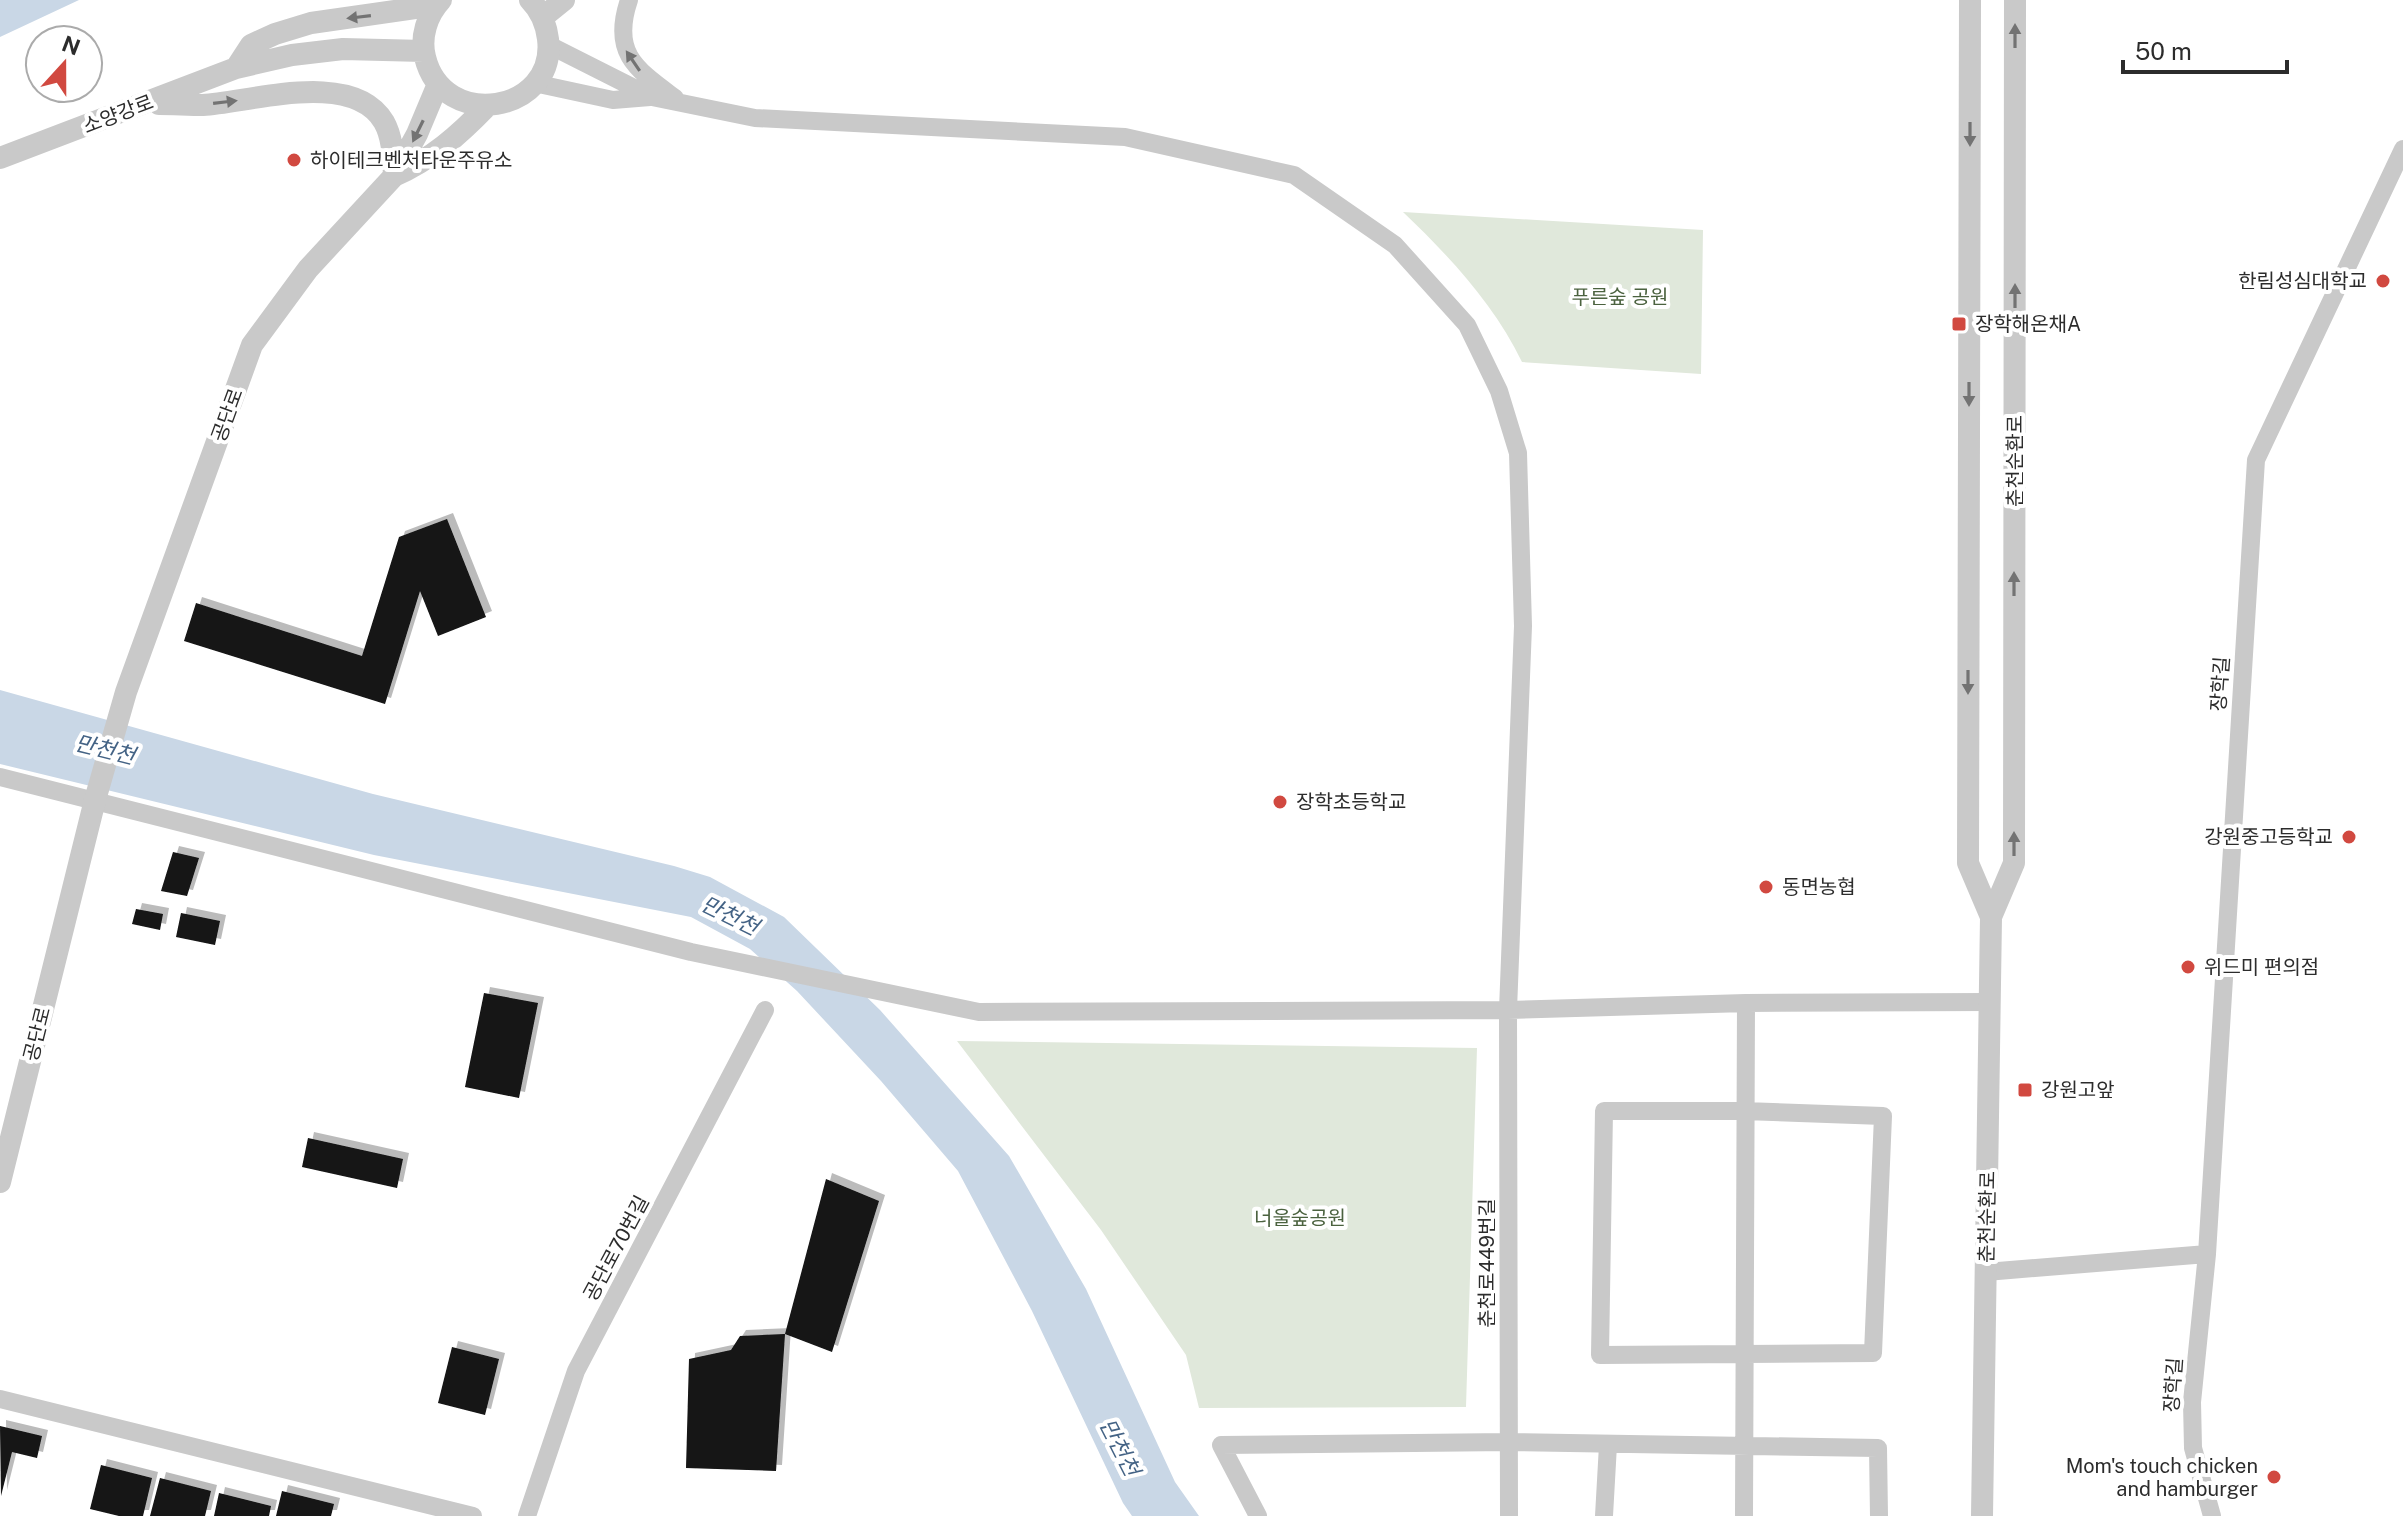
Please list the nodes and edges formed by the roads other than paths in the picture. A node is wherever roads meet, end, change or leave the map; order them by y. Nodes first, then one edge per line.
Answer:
1 (564, 0) edge
2 (629, 0) edge
3 (1970, 0) edge
4 (2015, 0) edge
5 (439, 3) edge
6 (536, 8) edge
7 (549, 45) junction
8 (424, 51) junction
9 (236, 68) junction
10 (534, 83) junction
11 (438, 84) junction
12 (652, 97) junction
13 (680, 102) junction
14 (147, 104) junction
15 (487, 106) junction
16 (2403, 149) edge
17 (0, 158) edge
18 (394, 176) junction
19 (0, 777) edge
20 (96, 796) junction
21 (1991, 917) junction
22 (1990, 1002) junction
23 (1746, 1003) junction
24 (765, 1010) dead end
25 (1508, 1010) junction
26 (1744, 1111) junction
27 (0, 1182) edge
28 (2207, 1254) junction
29 (1986, 1272) junction
30 (1742, 1355) junction
31 (0, 1399) edge
32 (1509, 1442) junction
33 (1745, 1444) junction
34 (1608, 1445) junction
35 (473, 1516) edge
36 (527, 1516) edge
37 (1258, 1516) edge
38 (1509, 1516) edge
39 (1604, 1516) edge
40 (1744, 1516) edge
41 (1879, 1516) edge
42 (1982, 1516) edge
43 (2212, 1516) edge

1 - 6 street
13 -> 2 street
3 -> 21 street, 춘천순환로
21 -> 4 street, 춘천순환로
5 - 8 street
5 -> 9 street, 소양강로
6 - 7 street
7 - 10 street
7 - 12 street
8 - 9 street, 소양강로
8 - 11 street
9 - 14 street, 소양강로
10 - 12 street
10 - 15 street
11 - 15 street
11 -> 18 street, 공단로
12 - 13 street, 춘천로449번길
13 - 25 street, 춘천로449번길
14 - 17 street, 소양강로
14 -> 18 street
15 - 18 street, 공단로
16 - 28 street, 장학길
18 - 20 street, 공단로
19 - 20 street
20 - 25 street
20 - 27 street, 공단로
21 - 22 street, 춘천순환로
22 - 23 street
22 - 29 street, 춘천순환로
23 - 25 street
23 - 26 street
24 - 36 street, 공단로70번길
25 - 32 street, 춘천로449번길
26 - 30 street
26 - 30 street
26 - 30 street
28 - 29 street
28 - 43 street, 장학길
29 - 42 street, 춘천순환로
30 - 33 street
31 - 35 street
32 - 34 street
32 - 37 street
32 - 38 street, 춘천로449번길
33 - 34 street
33 - 40 street
33 - 41 street
34 - 39 street

